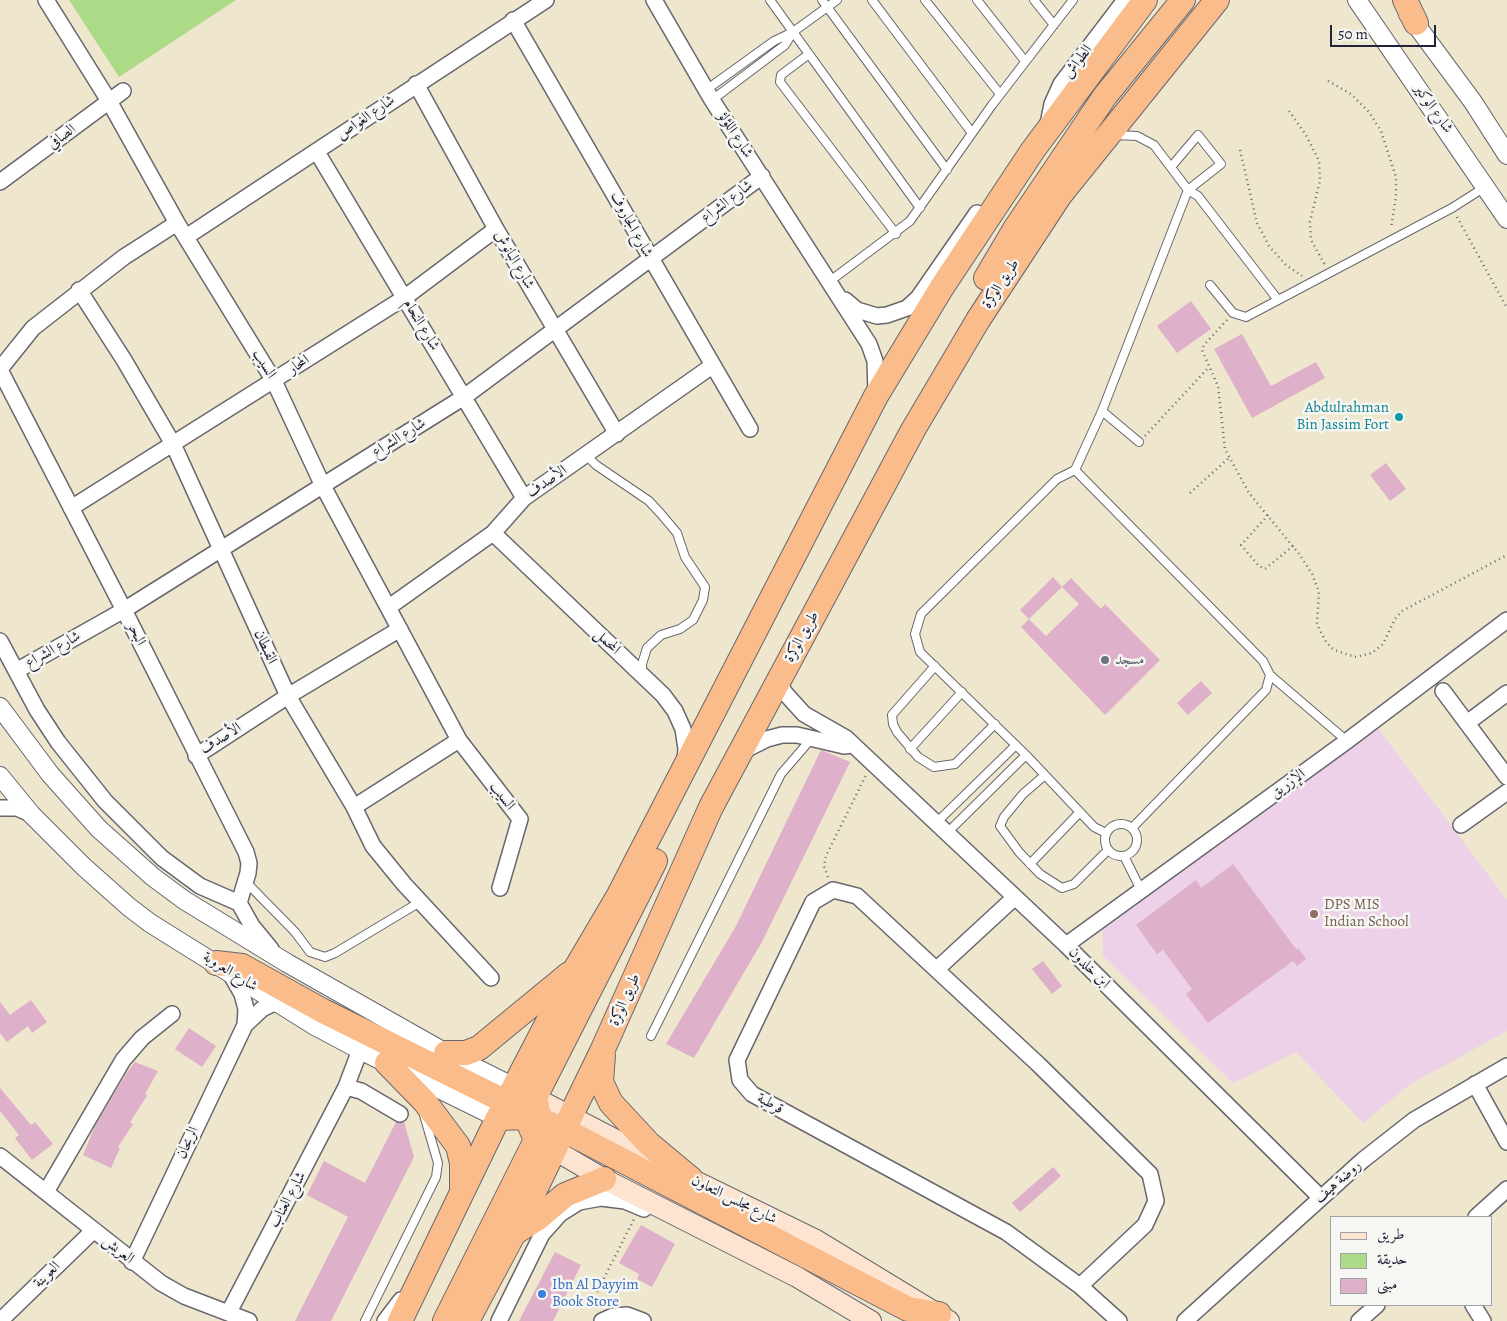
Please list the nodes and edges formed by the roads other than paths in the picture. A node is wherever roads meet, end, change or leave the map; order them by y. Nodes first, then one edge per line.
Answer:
1 (46, 0) edge
2 (546, 0) edge
3 (654, 0) edge
4 (770, 0) edge
5 (822, 0) edge
6 (837, 0) edge
7 (872, 0) edge
8 (925, 0) edge
9 (977, 0) edge
10 (1034, 0) edge
11 (1072, 0) edge
12 (1125, 0) edge
13 (1145, 0) edge
14 (1183, 0) edge
15 (1357, 0) edge
16 (1398, 0) edge
17 (1405, 0) edge
18 (1217, 1) edge
19 (827, 7) junction
20 (513, 20) junction
21 (1416, 23) junction
22 (1054, 25) junction
23 (793, 32) junction
24 (809, 54) junction
25 (1025, 61) junction
26 (416, 84) junction
27 (123, 92) dead end
28 (1000, 94) junction
29 (709, 95) junction
30 (109, 102) junction
31 (1046, 131) junction
32 (972, 133) junction
33 (1107, 138) junction
34 (317, 152) junction
35 (1507, 155) edge
36 (1171, 167) junction
37 (947, 170) junction
38 (762, 176) junction
39 (1013, 180) junction
40 (0, 182) edge
41 (1486, 186) junction
42 (1188, 190) junction
43 (920, 208) junction
44 (1507, 219) edge
45 (177, 222) junction
46 (496, 230) junction
47 (896, 234) junction
48 (186, 237) junction
49 (650, 260) junction
50 (1210, 284) dead end
51 (834, 286) junction
52 (79, 290) junction
53 (404, 298) junction
54 (1278, 300) junction
55 (556, 331) junction
56 (712, 366) junction
57 (0, 369) edge
58 (274, 381) junction
59 (876, 396) junction
60 (464, 397) junction
61 (1102, 411) junction
62 (750, 429) dead end
63 (913, 430) junction
64 (617, 434) junction
65 (853, 441) junction
66 (1139, 442) road end
67 (173, 444) junction
68 (586, 455) junction
69 (1075, 470) junction
70 (323, 486) junction
71 (524, 498) junction
72 (71, 508) junction
73 (494, 533) junction
74 (221, 550) junction
75 (389, 607) junction
76 (124, 610) junction
77 (1507, 620) edge
78 (400, 629) junction
79 (0, 641) edge
80 (935, 666) junction
81 (16, 671) junction
82 (642, 675) junction
83 (1270, 675) junction
84 (778, 681) junction
85 (1443, 691) dead end
86 (962, 692) junction
87 (1507, 693) edge
88 (288, 696) junction
89 (0, 707) edge
90 (1467, 723) junction
91 (995, 724) junction
92 (812, 738) junction
93 (460, 740) junction
94 (1347, 741) junction
95 (1016, 744) junction
96 (851, 745) junction
97 (910, 749) junction
98 (740, 752) junction
99 (1026, 755) junction
100 (196, 756) junction
101 (684, 769) junction
102 (1045, 775) junction
103 (0, 776) edge
104 (1507, 777) edge
105 (1507, 792) edge
106 (354, 807) junction
107 (0, 808) edge
108 (1080, 812) junction
109 (31, 814) junction
110 (1462, 825) dead end
111 (941, 828) junction
112 (1132, 828) junction
113 (1106, 833) junction
114 (1108, 850) junction
115 (1124, 856) junction
116 (1030, 864) junction
117 (245, 881) junction
118 (500, 888) dead end
119 (1142, 890) junction
120 (1014, 898) junction
121 (420, 902) junction
122 (238, 903) junction
123 (1066, 945) junction
124 (287, 963) junction
125 (221, 966) junction
126 (576, 968) junction
127 (937, 969) junction
128 (491, 978) dead end
129 (281, 1004) junction
130 (172, 1014) dead end
131 (245, 1025) junction
132 (651, 1036) dead end
133 (603, 1049) junction
134 (360, 1050) junction
135 (446, 1053) junction
136 (387, 1063) junction
137 (1507, 1066) edge
138 (1475, 1084) junction
139 (346, 1087) junction
140 (418, 1094) junction
141 (400, 1114) dead end
142 (534, 1116) junction
143 (1507, 1142) edge
144 (2, 1161) edge
145 (604, 1179) junction
146 (691, 1179) junction
147 (1507, 1189) edge
148 (46, 1192) junction
149 (462, 1193) junction
150 (1320, 1198) junction
151 (1477, 1216) edge
152 (684, 1217) junction
153 (94, 1230) junction
154 (514, 1233) junction
155 (132, 1262) junction
156 (428, 1262) junction
157 (1080, 1286) junction
158 (1377, 1306) edge
159 (1474, 1306) edge
160 (229, 1312) junction
161 (600, 1317) edge
162 (944, 1318) edge
163 (0, 1321) edge
164 (249, 1321) edge
165 (365, 1321) edge
166 (385, 1321) edge
167 (400, 1321) edge
168 (445, 1321) edge
169 (467, 1321) edge
170 (499, 1321) edge
171 (643, 1321) edge
172 (871, 1321) edge
173 (1118, 1321) edge
174 (1185, 1321) edge
175 (1359, 1321) edge
176 (1482, 1321) edge

1 - 30 street, السيب
2 - 20 street, شارع الغواص
3 - 29 street, شارع اللؤلؤ
4 - 23 lane
5 - 19 lane
6 - 19 lane
7 - 32 lane
8 - 28 lane
9 - 25 lane
10 - 22 lane
11 - 22 lane
12 - 31 street, الطواش
13 - 31 highway, طريق الوكرة
14 - 63 highway
15 - 41 street, شارع الوكير
16 - 21 street
17 - 21 highway
18 - 33 highway, طريق الوكرة
19 - 23 lane
19 - 37 lane
20 - 26 street, شارع الغواص
20 - 49 street, شارع الجاروف
21 - 35 street
22 - 25 lane
23 - 24 lane
23 - 29 lane
24 - 43 lane
24 - 47 lane
25 - 28 lane
26 - 34 street, شارع الغواص
26 - 46 street, شارع البانوش
27 - 30 street, الصافي
28 - 32 lane
29 - 38 street, شارع اللؤلؤ
30 - 40 street, الصافي
30 - 45 street, السيب
31 - 39 highway, طريق الوكرة
32 - 37 lane
33 - 36 lane
33 - 63 highway, طريق الوكرة
34 - 48 street, شارع الغواص
34 - 53 street, شارع النحام
36 - 42 lane
36 - 42 lane
37 - 43 lane
38 - 49 street, شارع الشراع
38 - 51 street, شارع اللؤلؤ
39 - 51 street, شارع اللؤلؤ
39 - 59 highway, طريق الوكرة
41 - 44 street, شارع الوكير
41 - 54 lane
42 - 54 lane
42 - 61 lane
43 - 47 lane
45 - 48 street, السيب
45 - 52 street
46 - 53 street, المحار
46 - 55 street, شارع البانوش
47 - 51 lane
48 - 58 street, السيب
49 - 55 street, شارع الشراع
49 - 56 street, شارع الجاروف
50 - 54 lane
51 - 59 street, شارع اللؤلؤ
52 - 57 street
52 - 67 street, القبطان
53 - 58 street, المحار
53 - 60 street, شارع النحام
55 - 60 street, شارع الشراع
55 - 64 street, شارع البانوش
56 - 62 street, شارع الجاروف
56 - 64 street, الأصدف
57 - 72 street, البحر
58 - 67 street, المحار
58 - 70 street, السيب
59 - 65 highway, طريق الوكرة
60 - 70 street, شارع الشراع
60 - 71 street, شارع النحام
61 - 66 lane
61 - 69 lane
63 - 84 highway, طريق الوكرة
64 - 68 street, الأصدف
65 - 101 highway, طريق الوكرة
65 - 142 highway
67 - 72 street, المحار
67 - 74 street, القبطان
68 - 71 street, الأصدف
68 - 82 lane
69 - 80 lane
69 - 83 lane
70 - 74 street, شارع الشراع
70 - 75 street, السيب
71 - 73 street, الأصدف
72 - 76 street, البحر
73 - 75 street, الأصدف
73 - 82 street, المحمل
74 - 76 street, شارع الشراع
74 - 88 street, القبطان
75 - 78 street, السيب
76 - 81 street, شارع الشراع
76 - 100 street, البحر
77 - 94 street, الإزريق
78 - 88 street, الأصدف
78 - 93 street, السيب
79 - 81 street
80 - 86 lane
80 - 97 lane
81 - 122 street
82 - 101 street, المحمل
83 - 94 lane
83 - 112 lane
84 - 96 street, ابن خلدون
84 - 98 highway, طريق الوكرة
85 - 90 street
86 - 91 lane
86 - 97 lane
87 - 90 street
88 - 100 street, الأصدف
88 - 106 street, القبطان
89 - 124 street
90 - 104 street
91 - 95 lane
91 - 97 lane
92 - 96 street
92 - 98 street
92 - 132 lane
93 - 106 street
93 - 118 street, السيب
94 - 119 street, الإزريق
95 - 99 lane
95 - 111 lane
96 - 111 street, ابن خلدون
98 - 133 highway, طريق الوكرة
99 - 102 lane
99 - 111 lane
100 - 117 street, البحر
101 - 126 highway, طريق الوكرة
102 - 108 lane
102 - 116 lane
103 - 109 street, شارع العروبة
105 - 110 street
106 - 121 street, القبطان
107 - 109 street
108 - 113 lane
108 - 116 lane
109 - 125 street, شارع العروبة
111 - 120 street, ابن خلدون
112 - 113 lane
112 - 115 lane
113 - 114 lane
114 - 115 lane
114 - 116 lane
115 - 119 lane
117 - 121 lane
117 - 122 street, البحر
119 - 123 street, الإزريق
120 - 123 street, ابن خلدون
120 - 127 street
121 - 128 street, القبطان
122 - 124 street
123 - 150 street, ابن خلدون
124 - 135 street
125 - 129 street, شارع العروبة
125 - 131 street, الريحان
125 - 142 highway
126 - 135 highway
126 - 142 highway, طريق الوكرة
127 - 157 street
127 - 157 street, قرطبة
129 - 131 street, الريحان
129 - 134 street, شارع العروبة
130 - 148 street
131 - 155 street, الريحان
133 - 142 highway, طريق الوكرة
133 - 146 highway
134 - 136 street, شارع العروبة
134 - 139 street, شارع العناب
135 - 142 street
136 - 140 highway
136 - 142 street, شارع العروبة
137 - 138 street, روضة هيف
138 - 143 street
138 - 150 street, روضة هيف
139 - 141 street
139 - 160 street, شارع العناب
140 - 149 highway
140 - 165 lane
142 - 145 main road
142 - 146 main road, شارع مجلس التعاون
142 - 149 highway, طريق الوكرة
142 - 154 highway, طريق الوكرة
142 - 162 highway
142 - 168 highway
144 - 148 street, العريش
145 - 152 main road
145 - 154 highway
146 - 162 main road, شارع مجلس التعاون
147 - 151 street
148 - 153 street, العريش
149 - 156 highway, طريق الوكرة
150 - 174 street, روضة هيف
152 - 170 street
152 - 172 main road
153 - 155 street, العريش
153 - 163 street, العوينة
154 - 169 highway, طريق الوكرة
155 - 160 street, العريش
156 - 166 street, طريق الوكرة
156 - 167 highway, طريق الوكرة
157 - 173 street, قرطبة
158 - 175 street
159 - 176 street
160 - 164 street, العريش
161 - 171 street

